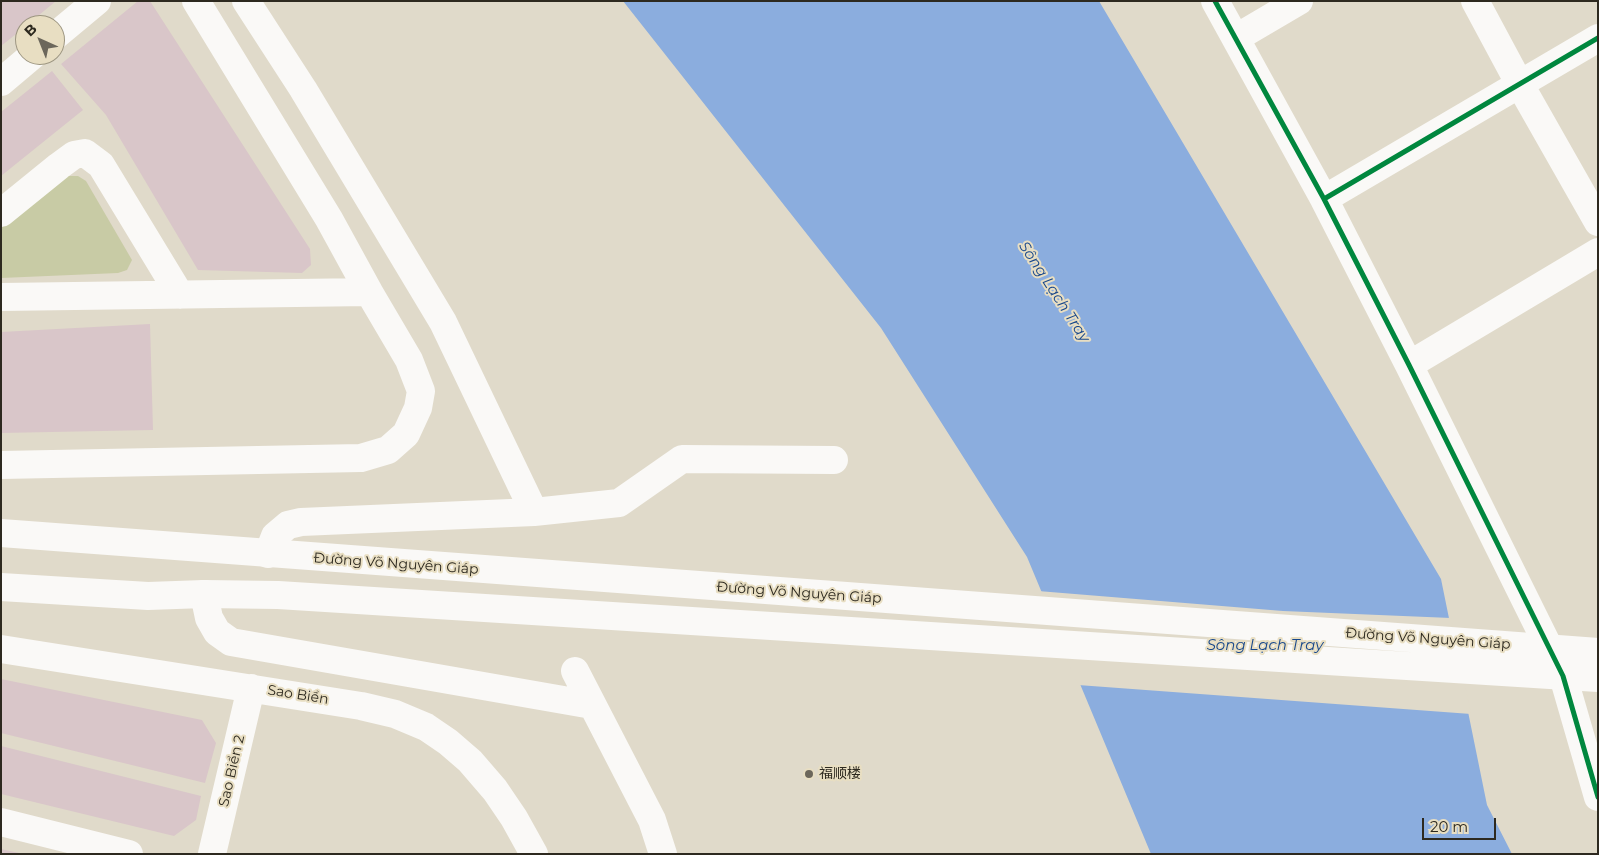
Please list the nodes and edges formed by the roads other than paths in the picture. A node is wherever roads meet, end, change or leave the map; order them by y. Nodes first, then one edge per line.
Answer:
1 (97, 1) edge
2 (196, 1) edge
3 (246, 1) edge
4 (1215, 1) edge
5 (1299, 1) edge
6 (1475, 1) edge
7 (65, 28) edge
8 (1236, 38) junction
9 (1598, 38) edge
10 (21, 65) edge
11 (1, 82) edge
12 (1519, 83) junction
13 (1324, 199) junction
14 (1, 213) edge
15 (1598, 222) edge
16 (1598, 252) edge
17 (370, 292) junction
18 (180, 295) junction
19 (1, 297) edge
20 (1410, 365) junction
21 (834, 460) dead end
22 (1, 465) edge
23 (534, 512) junction
24 (1, 534) edge
25 (275, 555) junction
26 (1, 587) edge
27 (204, 594) junction
28 (1, 649) edge
29 (1598, 652) edge
30 (576, 671) dead end
31 (1598, 678) edge
32 (251, 688) junction
33 (592, 705) junction
34 (1598, 797) edge
35 (1, 822) edge
36 (129, 854) edge
37 (212, 854) edge
38 (534, 854) edge
39 (663, 854) edge

1 - 7 main road
2 - 17 main road
3 - 23 main road
4 - 8 main road
5 - 8 main road
6 - 12 main road
8 - 13 main road
9 - 12 main road
10 - 11 main road
12 - 13 main road
12 - 15 main road
13 - 20 main road
14 - 18 main road
16 - 20 main road
17 - 18 main road
17 - 22 main road
18 - 19 main road
20 - 34 main road
21 - 23 main road
23 - 25 main road
24 - 25 main road, Đường Võ Nguyên Giáp
25 - 29 main road, Đường Võ Nguyên Giáp
26 - 27 main road, Đường Võ Nguyên Giáp
27 - 31 main road, Đường Võ Nguyên Giáp
27 - 33 main road
28 - 32 main road, Sao Biển
30 - 33 main road
32 - 37 main road, Sao Biển 2
32 - 38 main road, Sao Biển
33 - 39 main road
35 - 36 main road

